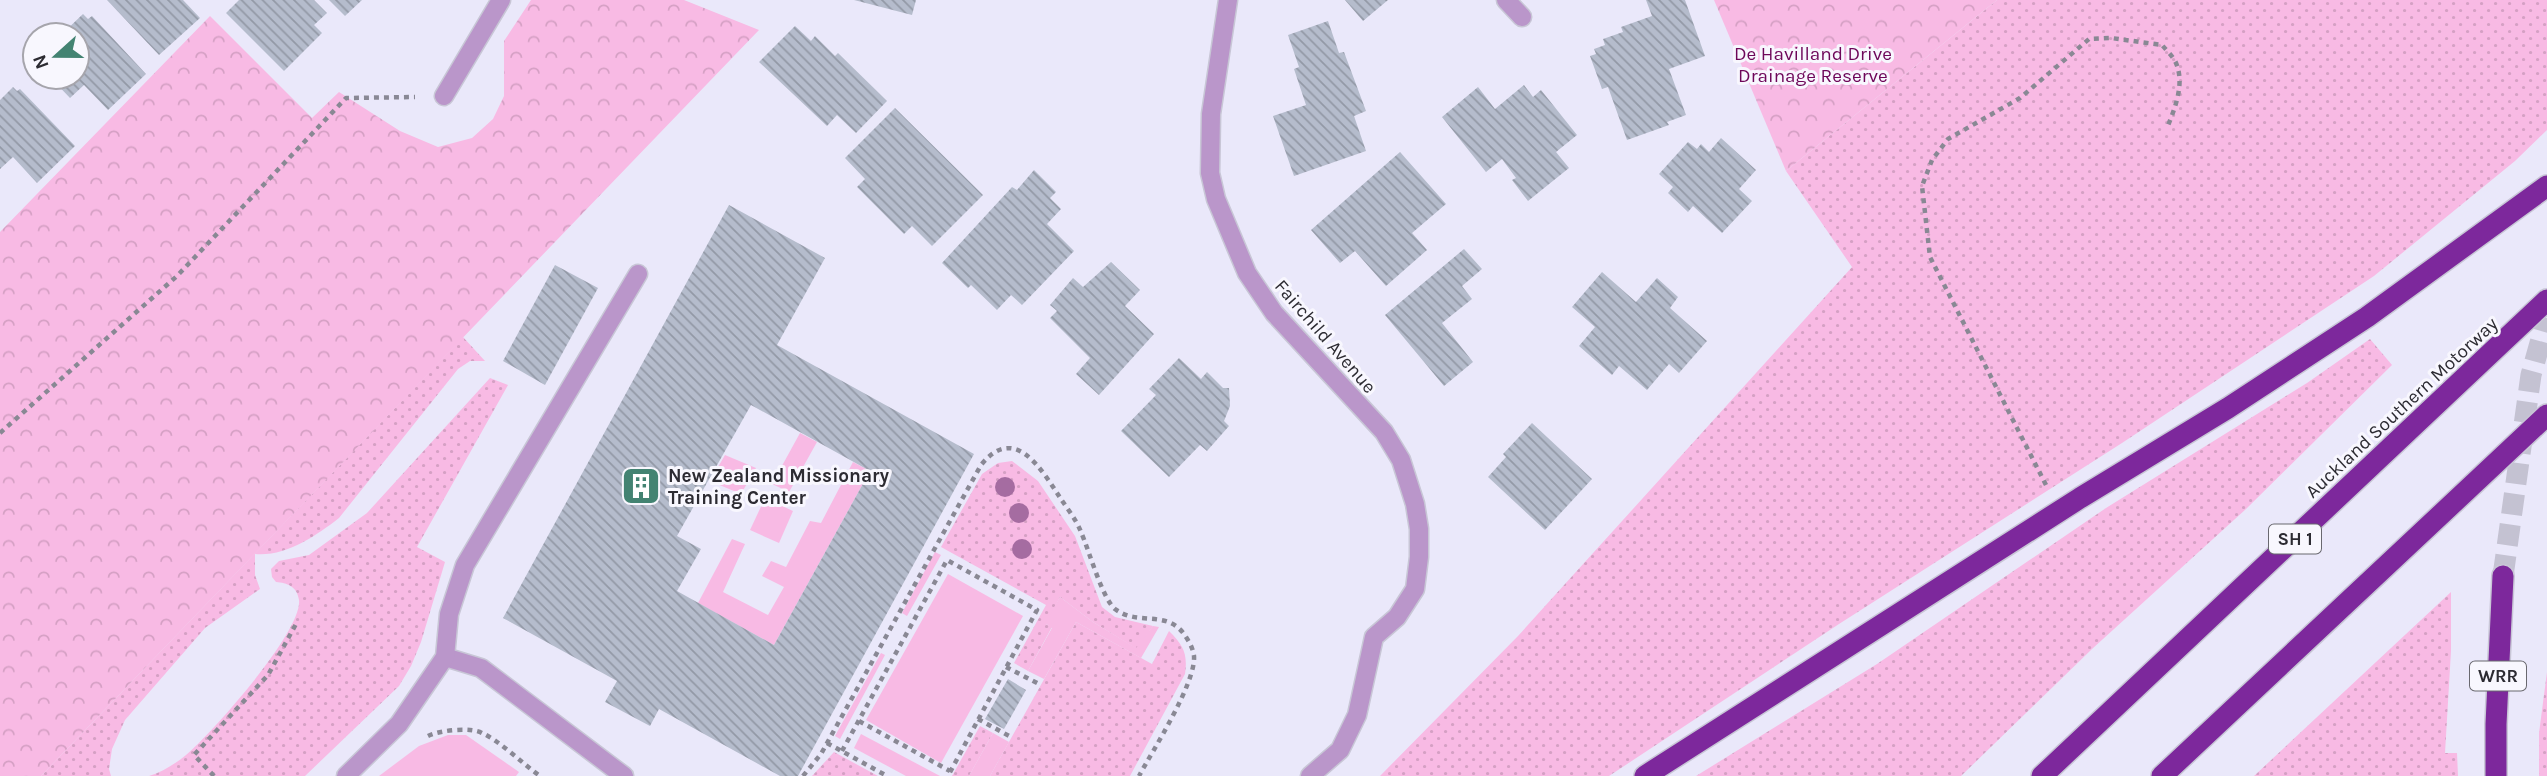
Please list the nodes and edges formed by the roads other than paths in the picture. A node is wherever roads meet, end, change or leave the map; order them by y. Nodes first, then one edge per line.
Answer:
1 (501, 0) edge
2 (1228, 0) edge
3 (1506, 0) edge
4 (1522, 17) dead end
5 (444, 96) road end
6 (2547, 186) edge
7 (638, 274) dead end
8 (2547, 300) edge
9 (2547, 415) edge
10 (2503, 576) tunnel mouth
11 (445, 657) junction
12 (346, 776) edge
13 (624, 776) edge
14 (1310, 776) edge
15 (1645, 776) edge
16 (2042, 776) edge
17 (2162, 776) edge
18 (2496, 776) edge

1 - 5 street
2 - 14 street, Fairchild Avenue
3 - 4 street
6 - 15 highway
7 - 11 street
8 - 16 highway, Auckland Southern Motorway / SH 1
9 - 17 highway
10 - 18 highway, WRR
11 - 12 street
11 - 13 street

